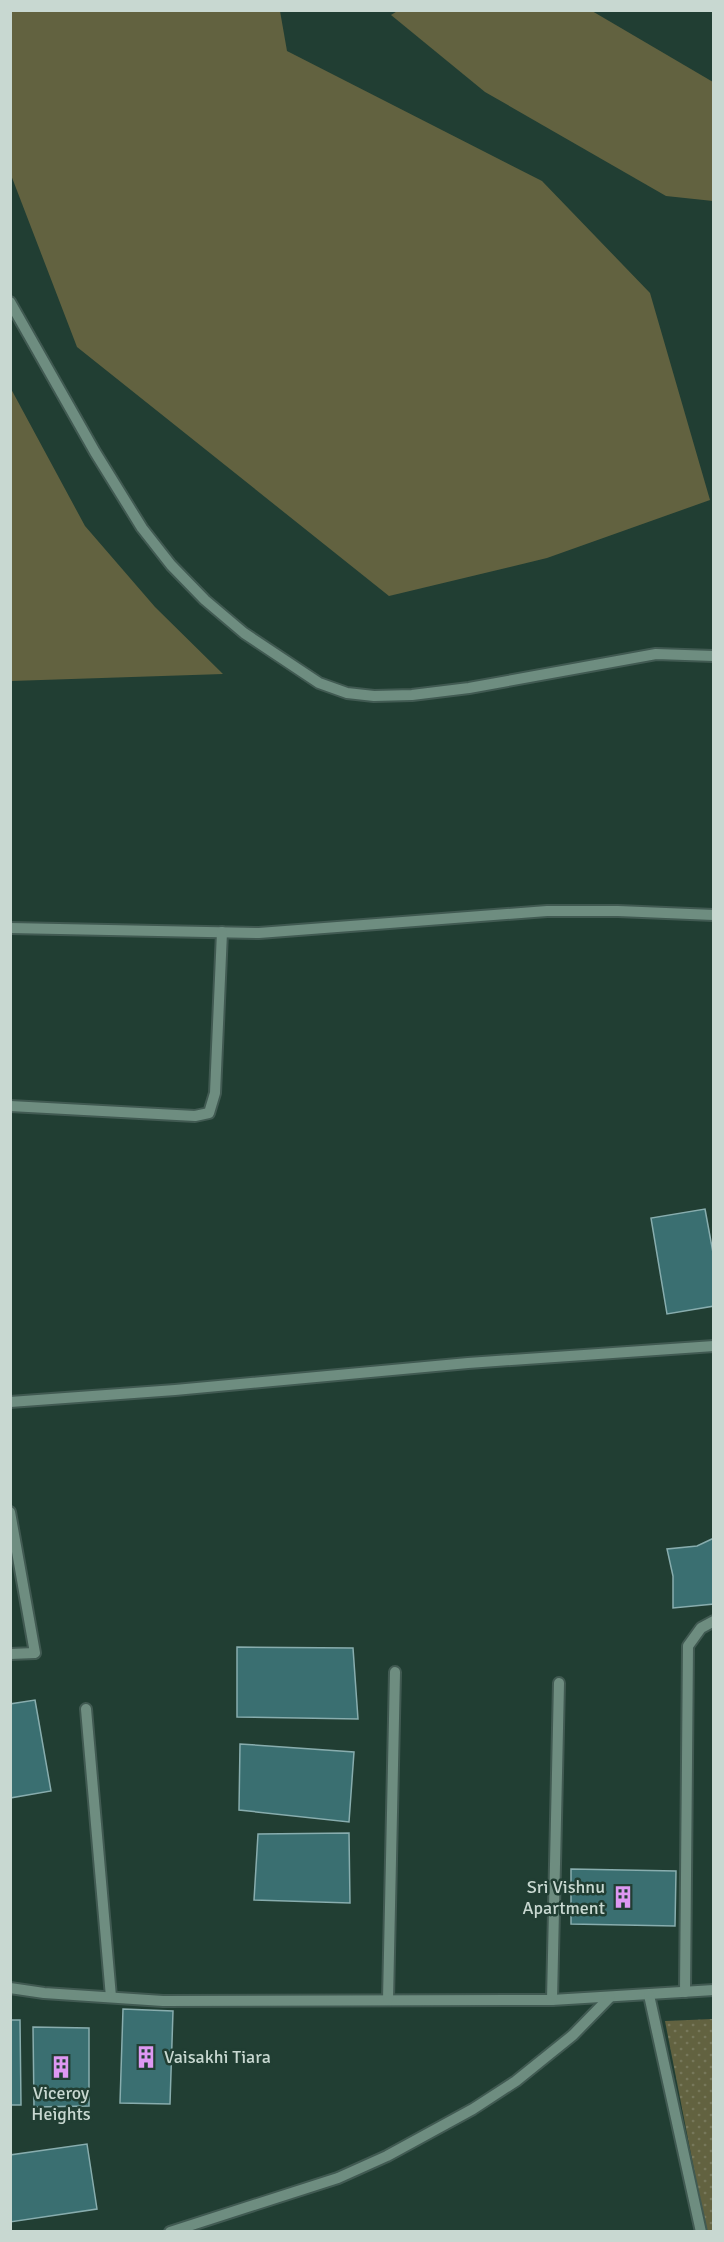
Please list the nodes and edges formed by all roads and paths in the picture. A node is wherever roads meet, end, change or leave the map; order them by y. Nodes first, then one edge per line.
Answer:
1 (10, 302) edge
2 (714, 656) edge
3 (714, 915) edge
4 (10, 928) edge
5 (222, 932) junction
6 (10, 1106) edge
7 (714, 1346) edge
8 (10, 1402) edge
9 (10, 1512) edge
10 (714, 1621) edge
11 (10, 1654) edge
12 (395, 1672) dead end
13 (559, 1683) dead end
14 (86, 1709) dead end
15 (10, 1988) edge
16 (714, 1990) edge
17 (685, 1992) junction
18 (649, 1995) junction
19 (111, 1997) junction
20 (610, 1998) junction
21 (388, 2000) junction
22 (552, 2000) junction
23 (171, 2232) edge
24 (701, 2232) edge

1 - 2 street
3 - 5 street
4 - 5 street
5 - 6 street
7 - 8 street
9 - 11 street
10 - 17 street
12 - 21 street
13 - 22 street
14 - 19 street
15 - 19 street
16 - 17 street
17 - 18 street
18 - 20 street
18 - 24 street
19 - 21 street
20 - 22 street
20 - 23 street
21 - 22 street

